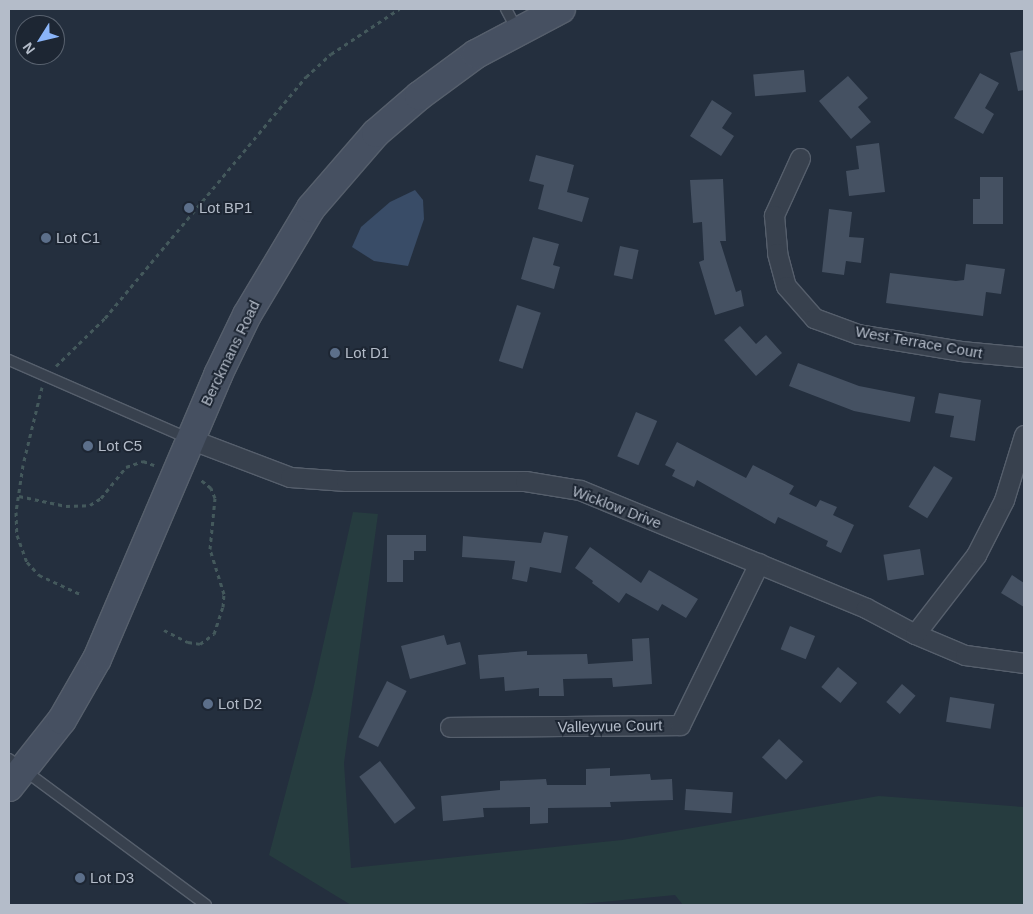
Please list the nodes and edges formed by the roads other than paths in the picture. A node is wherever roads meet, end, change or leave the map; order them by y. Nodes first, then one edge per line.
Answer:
1 (561, 9) edge
2 (511, 19) edge
3 (800, 158) dead end
4 (1024, 357) edge
5 (9, 360) edge
6 (1024, 435) edge
7 (190, 439) junction
8 (759, 563) junction
9 (915, 634) junction
10 (1024, 663) edge
11 (450, 727) dead end
12 (14, 772) edge
13 (206, 905) edge

1 - 2 main road, Berckmans Road
2 - 7 main road, Berckmans Road
3 - 4 street, West Terrace Court
5 - 7 lane
6 - 9 street
7 - 8 street, Wicklow Drive
7 - 12 main road, Berckmans Road
8 - 9 street, Wicklow Drive
8 - 11 street, Valleyvue Court
9 - 10 street, Wicklow Drive
12 - 13 lane

